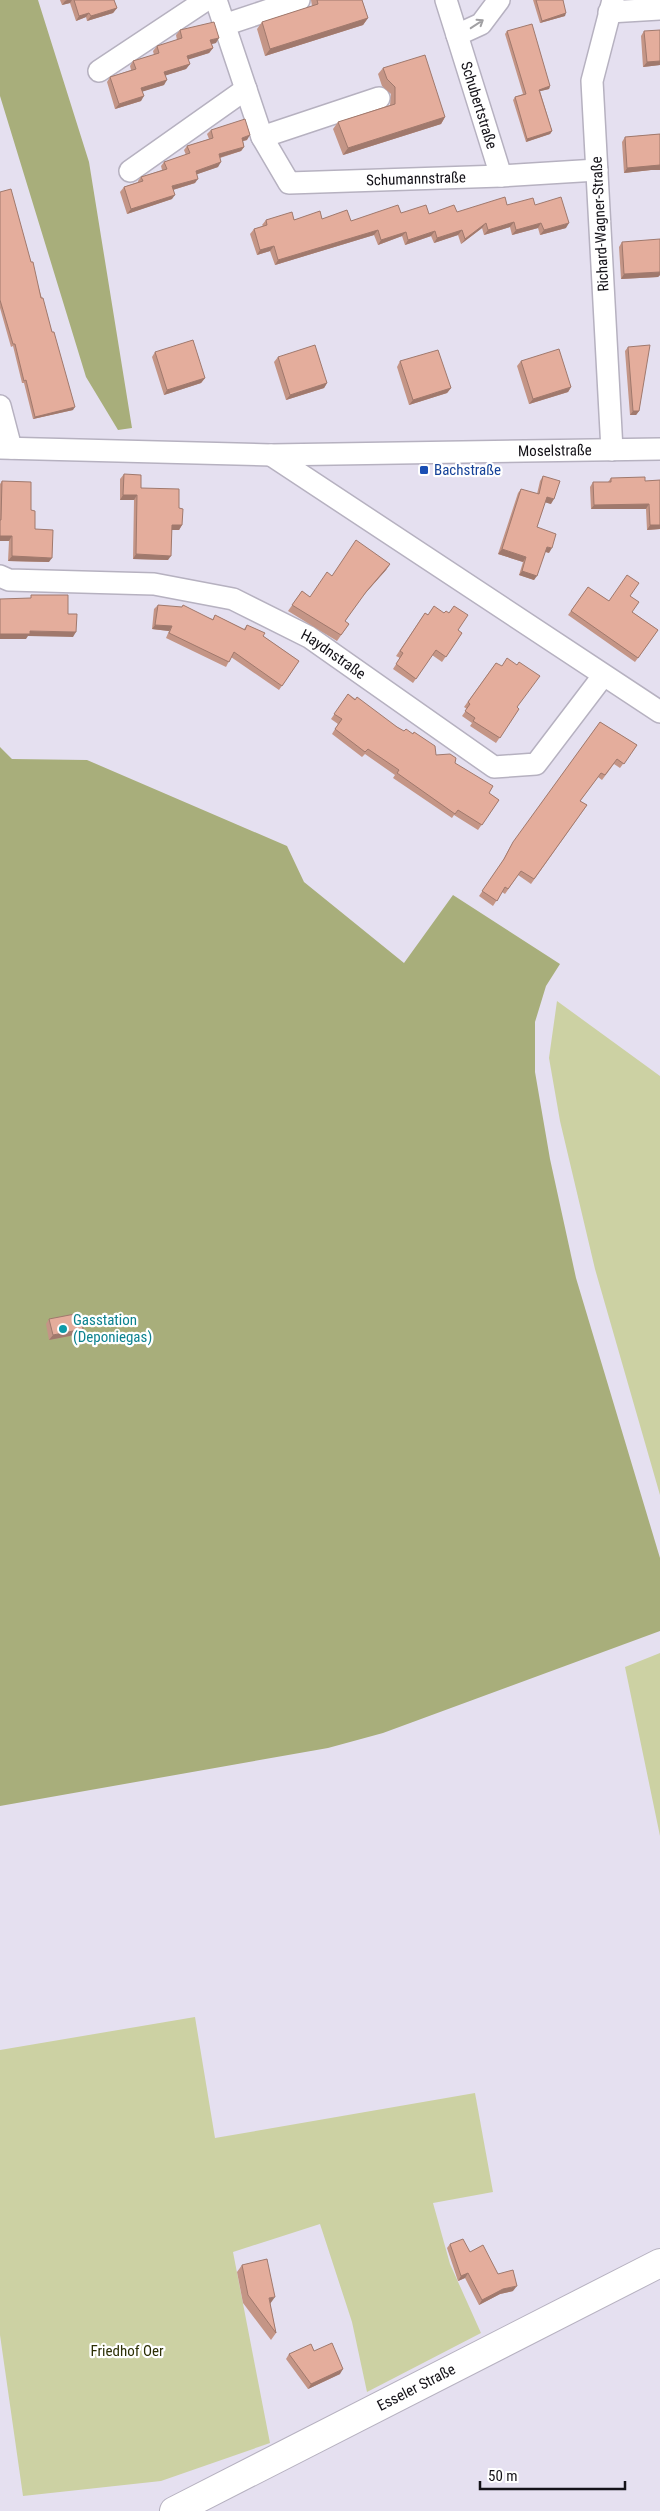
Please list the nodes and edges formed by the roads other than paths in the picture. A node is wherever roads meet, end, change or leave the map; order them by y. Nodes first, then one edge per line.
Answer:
1 (206, 0) edge
2 (216, 0) edge
3 (299, 0) edge
4 (446, 0) edge
5 (499, 0) edge
6 (611, 6) edge
7 (660, 9) edge
8 (224, 25) junction
9 (457, 34) junction
10 (99, 71) dead end
11 (246, 89) junction
12 (379, 98) dead end
13 (262, 137) junction
14 (597, 170) junction
15 (130, 171) dead end
16 (501, 176) junction
17 (0, 406) edge
18 (5, 448) edge
19 (660, 449) edge
20 (612, 450) junction
21 (271, 455) junction
22 (0, 576) edge
23 (603, 676) junction
24 (660, 712) edge
25 (660, 2262) edge
26 (174, 2511) edge

1 - 10 street
2 - 8 street, Schumannstraße
3 - 8 street
4 - 9 street, Schubertstraße
9 -> 5 street
6 - 7 street
6 - 14 street, Richard-Wagner-Straße
8 - 11 street, Schumannstraße
9 - 16 street, Schubertstraße
11 - 13 street, Schumannstraße
11 - 15 street
12 - 13 street
13 - 16 street, Schumannstraße
14 - 16 street, Schumannstraße
14 - 20 street, Richard-Wagner-Straße
17 - 18 street
18 - 21 street
19 - 20 street, Moselstraße
20 - 21 street, Moselstraße
21 - 23 street
22 - 23 street, Haydnstraße
23 - 24 street
25 - 26 main road, Esseler Straße

